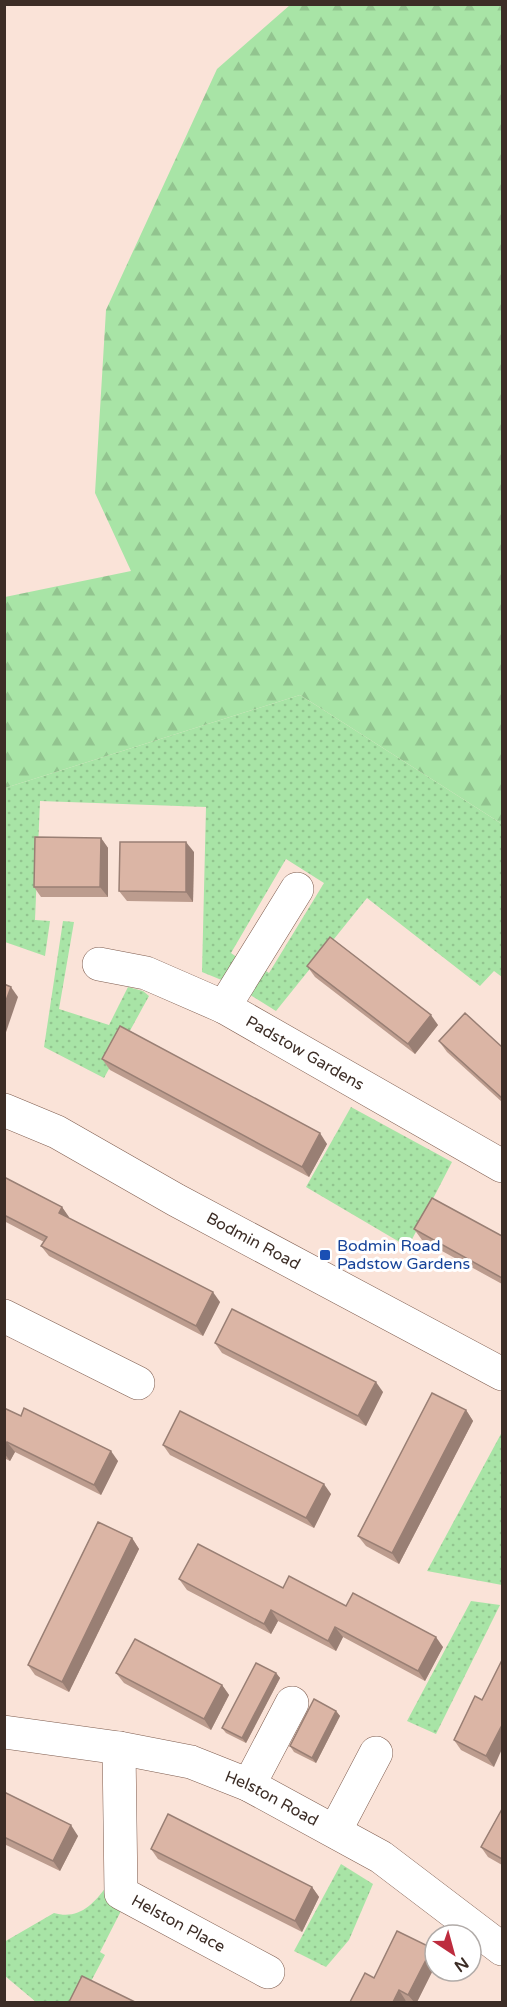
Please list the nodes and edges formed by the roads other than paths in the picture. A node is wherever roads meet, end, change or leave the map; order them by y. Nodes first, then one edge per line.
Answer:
1 (297, 889) dead end
2 (99, 964) dead end
3 (224, 1007) junction
4 (4, 1110) edge
5 (502, 1166) edge
6 (4, 1316) edge
7 (502, 1374) edge
8 (138, 1383) dead end
9 (292, 1703) dead end
10 (4, 1731) edge
11 (119, 1748) junction
12 (376, 1753) dead end
13 (249, 1785) junction
14 (335, 1831) junction
15 (502, 1949) edge
16 (268, 1972) dead end

1 - 3 street
2 - 3 street, Padstow Gardens
3 - 5 street, Padstow Gardens
4 - 7 street, Bodmin Road
6 - 8 street
9 - 13 street
10 - 11 street, Helston Road
11 - 13 street, Helston Road
11 - 16 street, Helston Place
12 - 14 street
13 - 14 street, Helston Road
14 - 15 street, Helston Road

